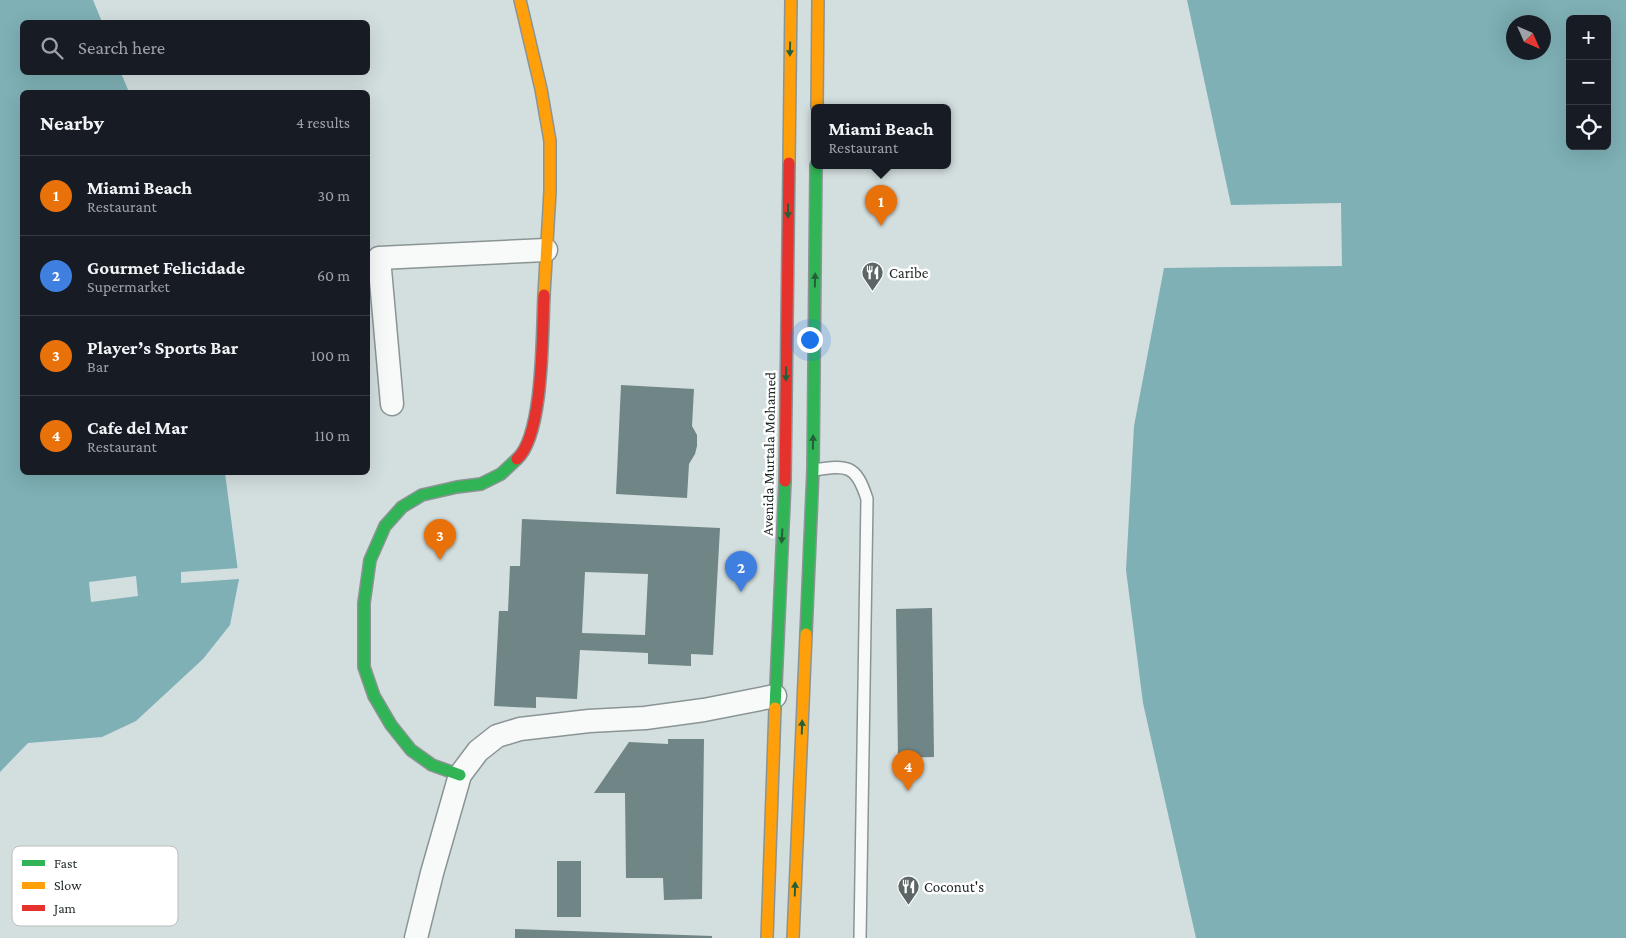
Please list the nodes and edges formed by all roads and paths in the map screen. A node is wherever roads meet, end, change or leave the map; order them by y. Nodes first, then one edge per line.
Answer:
1 (520, 0) edge
2 (791, 0) edge
3 (818, 0) edge
4 (817, 104) edge
5 (816, 169) edge
6 (546, 250) junction
7 (392, 404) dead end
8 (813, 470) junction
9 (775, 696) junction
10 (460, 775) junction
11 (416, 938) edge
12 (767, 938) edge
13 (794, 938) edge
14 (860, 938) edge

1 - 6 street
2 -> 9 street, Avenida Murtala Mohamed
3 - 4 street
8 -> 5 street
6 - 7 street
6 - 10 street
13 -> 8 street
8 - 14 lane
9 - 10 street
9 - 12 street, Avenida Murtala Mohamed
10 - 11 street

